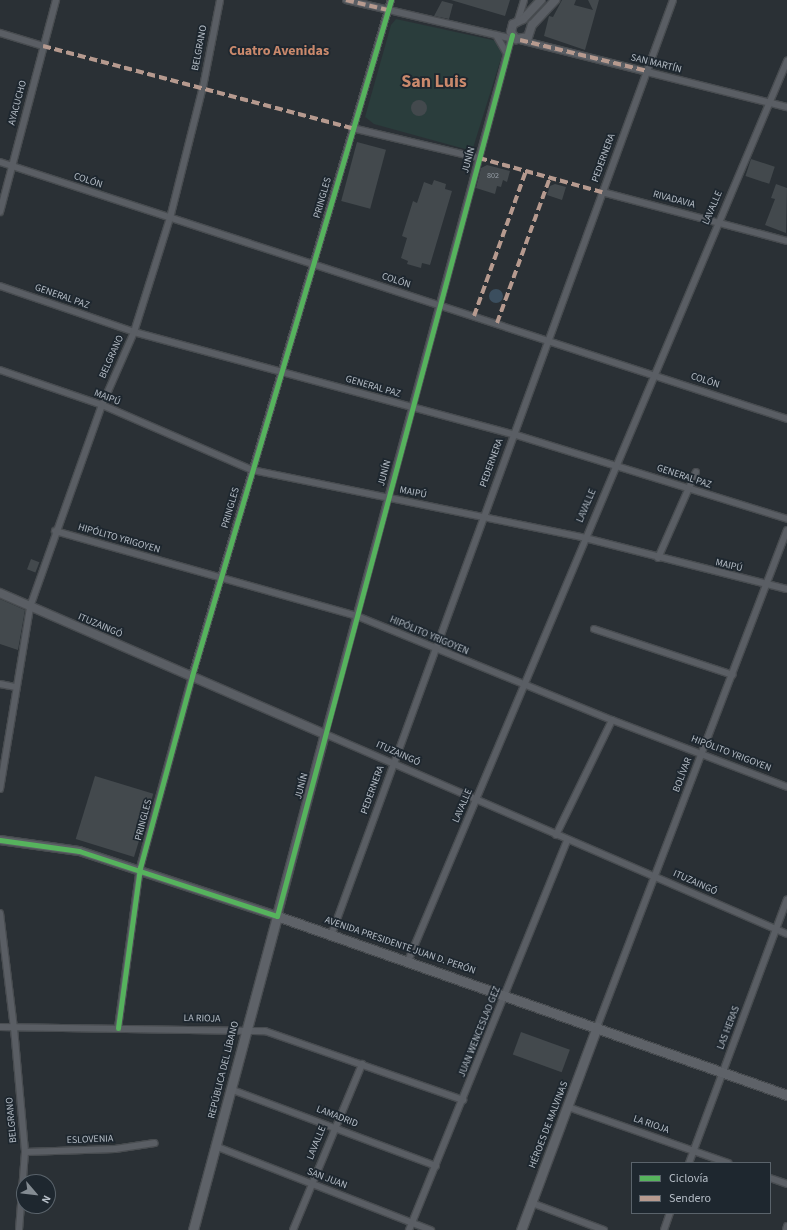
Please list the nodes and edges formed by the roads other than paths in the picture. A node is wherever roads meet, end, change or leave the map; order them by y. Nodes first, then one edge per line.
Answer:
1 (56, 0) edge
2 (220, 0) edge
3 (346, 0) edge
4 (391, 0) edge
5 (524, 0) edge
6 (541, 0) edge
7 (555, 0) edge
8 (673, 0) edge
9 (388, 10) junction
10 (518, 20) junction
11 (0, 33) edge
12 (494, 34) junction
13 (515, 38) junction
14 (43, 46) junction
15 (506, 57) junction
16 (787, 61) edge
17 (647, 71) junction
18 (769, 102) junction
19 (787, 107) edge
20 (352, 128) junction
21 (479, 158) junction
22 (0, 162) edge
23 (12, 166) junction
24 (602, 192) junction
25 (0, 212) edge
26 (170, 218) junction
27 (718, 222) junction
28 (787, 241) edge
29 (313, 265) junction
30 (0, 286) edge
31 (440, 306) junction
32 (134, 332) junction
33 (547, 338) junction
34 (0, 370) edge
35 (280, 371) junction
36 (653, 375) junction
37 (102, 405) junction
38 (411, 409) junction
39 (787, 418) edge
40 (513, 434) junction
41 (616, 465) junction
42 (252, 470) junction
43 (696, 472) dead end
44 (688, 490) junction
45 (388, 497) junction
46 (483, 516) junction
47 (787, 519) edge
48 (787, 530) edge
49 (55, 531) junction
50 (585, 538) junction
51 (658, 558) junction
52 (220, 579) junction
53 (768, 584) junction
54 (787, 589) edge
55 (0, 593) edge
56 (30, 607) junction
57 (357, 616) junction
58 (594, 629) dead end
59 (435, 649) junction
60 (733, 675) junction
61 (192, 676) junction
62 (0, 684) edge
63 (523, 685) junction
64 (15, 687) junction
65 (612, 720) junction
66 (325, 734) junction
67 (702, 754) junction
68 (393, 763) junction
69 (787, 786) edge
70 (0, 789) edge
71 (477, 800) junction
72 (556, 835) junction
73 (0, 840) edge
74 (567, 840) junction
75 (140, 868) junction
76 (656, 876) junction
77 (787, 900) edge
78 (0, 913) edge
79 (277, 916) junction
80 (776, 930) junction
81 (332, 933) junction
82 (787, 934) edge
83 (408, 961) junction
84 (506, 995) junction
85 (0, 1027) edge
86 (597, 1027) junction
87 (14, 1028) junction
88 (118, 1028) junction
89 (245, 1030) junction
90 (362, 1064) junction
91 (722, 1073) junction
92 (230, 1089) junction
93 (787, 1095) edge
94 (463, 1100) junction
95 (568, 1107) junction
96 (335, 1126) junction
97 (155, 1143) dead end
98 (215, 1146) junction
99 (694, 1150) junction
100 (25, 1152) junction
101 (689, 1162) edge
102 (725, 1162) edge
103 (436, 1166) junction
104 (771, 1178) edge
105 (312, 1184) junction
106 (787, 1184) edge
107 (532, 1203) junction
108 (670, 1214) edge
109 (412, 1223) junction
110 (787, 1226) edge
111 (19, 1230) edge
112 (192, 1230) edge
113 (293, 1230) edge
114 (409, 1230) edge
115 (431, 1230) edge
116 (521, 1230) edge
117 (604, 1230) edge
118 (664, 1230) edge
119 (786, 1230) edge

1 - 14 street, AYACUCHO
2 - 26 street, BELGRANO
3 - 9 street, SAN MARTÍN
4 - 9 street, PRINGLES
5 - 10 street
6 - 10 street
7 - 13 street
8 - 17 street, PEDERNERA
9 - 12 street, SAN MARTÍN
9 - 20 street, PRINGLES
10 - 13 street
11 - 14 street
12 - 13 street, SAN MARTÍN
12 - 15 street
13 - 15 street, JUNÍN
13 - 17 street, SAN MARTÍN
14 - 23 street, AYACUCHO
15 - 21 street, JUNÍN
16 - 18 street, LAVALLE
17 - 18 street, SAN MARTÍN
17 - 24 street, PEDERNERA
18 - 19 street, SAN MARTÍN
18 - 27 street, LAVALLE
20 - 21 street
20 - 29 street, PRINGLES
21 - 31 street, JUNÍN
22 - 23 street, COLÓN
23 - 25 street, AYACUCHO
23 - 26 street, COLÓN
24 - 27 street, RIVADAVIA
24 - 33 street, PEDERNERA
26 - 29 street, COLÓN
26 - 32 street, BELGRANO
27 - 28 street, RIVADAVIA
27 - 36 street, LAVALLE
29 - 31 street, COLÓN
29 - 35 street, PRINGLES
30 - 32 street, GENERAL PAZ
31 - 33 street, COLÓN
31 - 38 street, JUNÍN
32 - 35 street, GENERAL PAZ
32 - 37 street, BELGRANO
33 - 36 street, COLÓN
33 - 40 street, PEDERNERA
34 - 37 street, MAIPÚ
35 - 38 street, GENERAL PAZ
35 - 42 street, PRINGLES
36 - 39 street, COLÓN
36 - 41 street, LAVALLE
37 - 42 street, MAIPÚ
37 - 49 street, BELGRANO
38 - 40 street, GENERAL PAZ
38 - 45 street, JUNÍN
40 - 41 street, GENERAL PAZ
40 - 46 street, PEDERNERA
41 - 44 street, GENERAL PAZ
41 - 50 street, LAVALLE
42 - 45 street, MAIPÚ
42 - 52 street, PRINGLES
43 - 44 street
44 - 47 street, GENERAL PAZ
44 - 51 street
45 - 46 street, MAIPÚ
45 - 57 street, JUNÍN
46 - 50 street, MAIPÚ
46 - 59 street, PEDERNERA
48 - 53 street, BOLÍVAR
49 - 52 street, HIPÓLITO YRIGOYEN
49 - 56 street, BELGRANO
50 - 51 street, MAIPÚ
50 - 63 street, LAVALLE
51 - 53 street, MAIPÚ
52 - 57 street, HIPÓLITO YRIGOYEN
52 - 61 street, PRINGLES
53 - 54 street, MAIPÚ
53 - 60 street, BOLÍVAR
55 - 56 street, ITUZAINGÓ
56 - 61 street, ITUZAINGÓ
56 - 64 street, BELGRANO
57 - 59 street, HIPÓLITO YRIGOYEN
57 - 66 street, JUNÍN
58 - 60 street
59 - 63 street, HIPÓLITO YRIGOYEN
59 - 68 street, PEDERNERA
60 - 67 street, BOLÍVAR
61 - 66 street, ITUZAINGÓ
61 - 75 street, PRINGLES
62 - 64 street
63 - 65 street, HIPÓLITO YRIGOYEN
63 - 71 street, LAVALLE
64 - 70 street, BELGRANO
65 - 67 street, HIPÓLITO YRIGOYEN
65 - 72 street
66 - 68 street, ITUZAINGÓ
66 - 79 street, JUNÍN
67 - 69 street, HIPÓLITO YRIGOYEN
67 - 76 street, BOLÍVAR
68 - 71 street, ITUZAINGÓ
68 - 81 street, PEDERNERA
71 - 72 street, ITUZAINGÓ
71 - 83 street, LAVALLE
72 - 74 street, ITUZAINGÓ
73 - 75 street, AVENIDA PRESIDENTE JUAN D. PERÓN
74 - 76 street, ITUZAINGÓ
74 - 84 street, JUAN WENCESLAO GEZ
75 - 79 street, AVENIDA PRESIDENTE JUAN D. PERÓN
75 - 88 street, PRINGLES
76 - 80 street, ITUZAINGÓ
76 - 86 street, BOLÍVAR
77 - 80 street, LAS HERAS
78 - 87 street, BELGRANO
79 - 81 main road, AVENIDA PRESIDENTE JUAN D. PERÓN
79 - 89 main road, REPÚBLICA DEL LÍBANO
80 - 82 street, ITUZAINGÓ
80 - 91 street, LAS HERAS
81 - 83 main road, AVENIDA PRESIDENTE JUAN D. PERÓN
83 - 84 main road, AVENIDA PRESIDENTE JUAN D. PERÓN
84 - 86 main road, AVENIDA PRESIDENTE JUAN D. PERÓN
84 - 94 street, JUAN WENCESLAO GEZ
85 - 87 street, LA RIOJA
86 - 91 main road, AVENIDA PRESIDENTE JUAN D. PERÓN
86 - 95 main road, HÉROES DE MALVINAS
87 - 88 street, LA RIOJA
87 - 100 street, BELGRANO
88 - 89 street, LA RIOJA
89 - 90 street, LA RIOJA
89 - 92 main road, REPÚBLICA DEL LÍBANO
90 - 94 street, LA RIOJA
90 - 96 street, LAVALLE
91 - 93 main road, AVENIDA PRESIDENTE JUAN D. PERÓN
91 - 99 street, LAS HERAS
92 - 96 street, LAMADRID
92 - 98 main road, REPÚBLICA DEL LÍBANO
94 - 103 street, JUAN WENCESLAO GEZ
95 - 99 street, LA RIOJA
95 - 107 main road, HÉROES DE MALVINAS
96 - 103 street, LAMADRID
96 - 105 street, LAVALLE
97 - 100 street, ESLOVENIA
98 - 105 street, SAN JUAN
98 - 112 main road, REPÚBLICA DEL LÍBANO
99 - 101 street, LAS HERAS
99 - 102 street, LA RIOJA
100 - 111 street, BELGRANO
103 - 109 street, JUAN WENCESLAO GEZ
104 - 106 street
105 - 109 street, SAN JUAN
105 - 113 street, LAVALLE
107 - 116 main road, HÉROES DE MALVINAS
107 - 117 street
108 - 118 street
109 - 114 street, JUAN WENCESLAO GEZ
109 - 115 street, SAN JUAN
110 - 119 street

